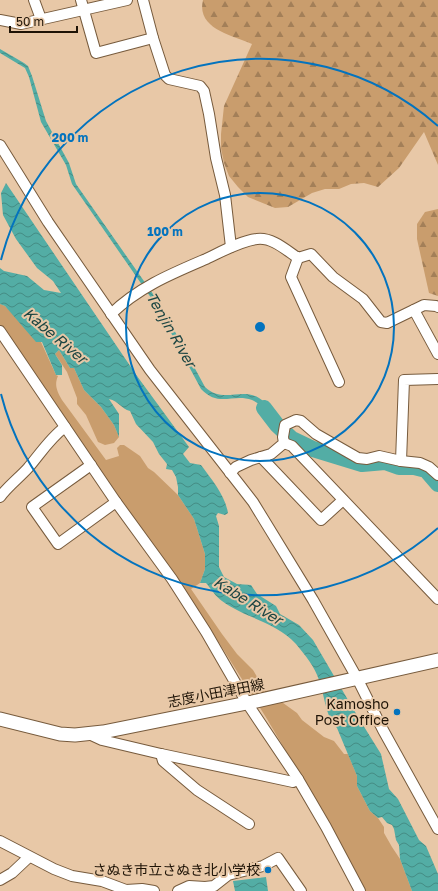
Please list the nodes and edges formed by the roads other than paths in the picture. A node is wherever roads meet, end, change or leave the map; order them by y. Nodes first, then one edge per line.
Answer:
1 (34, 0) edge
2 (81, 0) edge
3 (127, 0) edge
4 (143, 0) edge
5 (85, 10) junction
6 (41, 19) junction
7 (0, 20) edge
8 (153, 38) junction
9 (0, 145) edge
10 (231, 247) junction
11 (298, 258) junction
12 (438, 307) edge
13 (414, 310) junction
14 (111, 314) junction
15 (0, 331) edge
16 (438, 354) edge
17 (438, 379) edge
18 (339, 382) dead end
19 (65, 427) junction
20 (282, 440) junction
21 (261, 457) junction
22 (401, 461) junction
23 (91, 465) junction
24 (230, 472) junction
25 (438, 475) edge
26 (0, 497) edge
27 (116, 502) junction
28 (340, 503) junction
29 (438, 599) edge
30 (438, 660) edge
31 (353, 679) junction
32 (250, 703) junction
33 (0, 719) edge
34 (89, 734) junction
35 (161, 754) junction
36 (298, 779) junction
37 (249, 824) dead end
38 (438, 829) edge
39 (0, 841) edge
40 (29, 857) junction
41 (0, 880) edge
42 (154, 891) edge
43 (178, 891) edge
44 (301, 891) edge
45 (360, 891) edge

1 - 6 street
2 - 5 street
3 - 5 street
4 - 8 street
5 - 6 street
5 - 8 street
6 - 7 street
8 - 10 street
9 - 14 street
10 - 11 street
10 - 14 street
11 - 13 street
11 - 18 street
12 - 13 street
13 - 16 street
14 - 24 street
15 - 19 street
17 - 22 street
19 - 23 street
19 - 26 street
20 - 21 street
20 - 22 street
20 - 28 street
21 - 24 street
21 - 28 street
22 - 25 street
23 - 27 street
23 - 27 street
24 - 31 street
27 - 32 street
28 - 29 street
30 - 31 main road, 志度小田津田線
31 - 32 main road, 志度小田津田線
31 - 38 street
32 - 34 main road, 志度小田津田線
32 - 36 street
33 - 34 main road, 志度小田津田線
34 - 35 street
35 - 36 street
35 - 37 street
36 - 45 street
39 - 40 street
40 - 41 street
40 - 42 street
43 - 44 street

